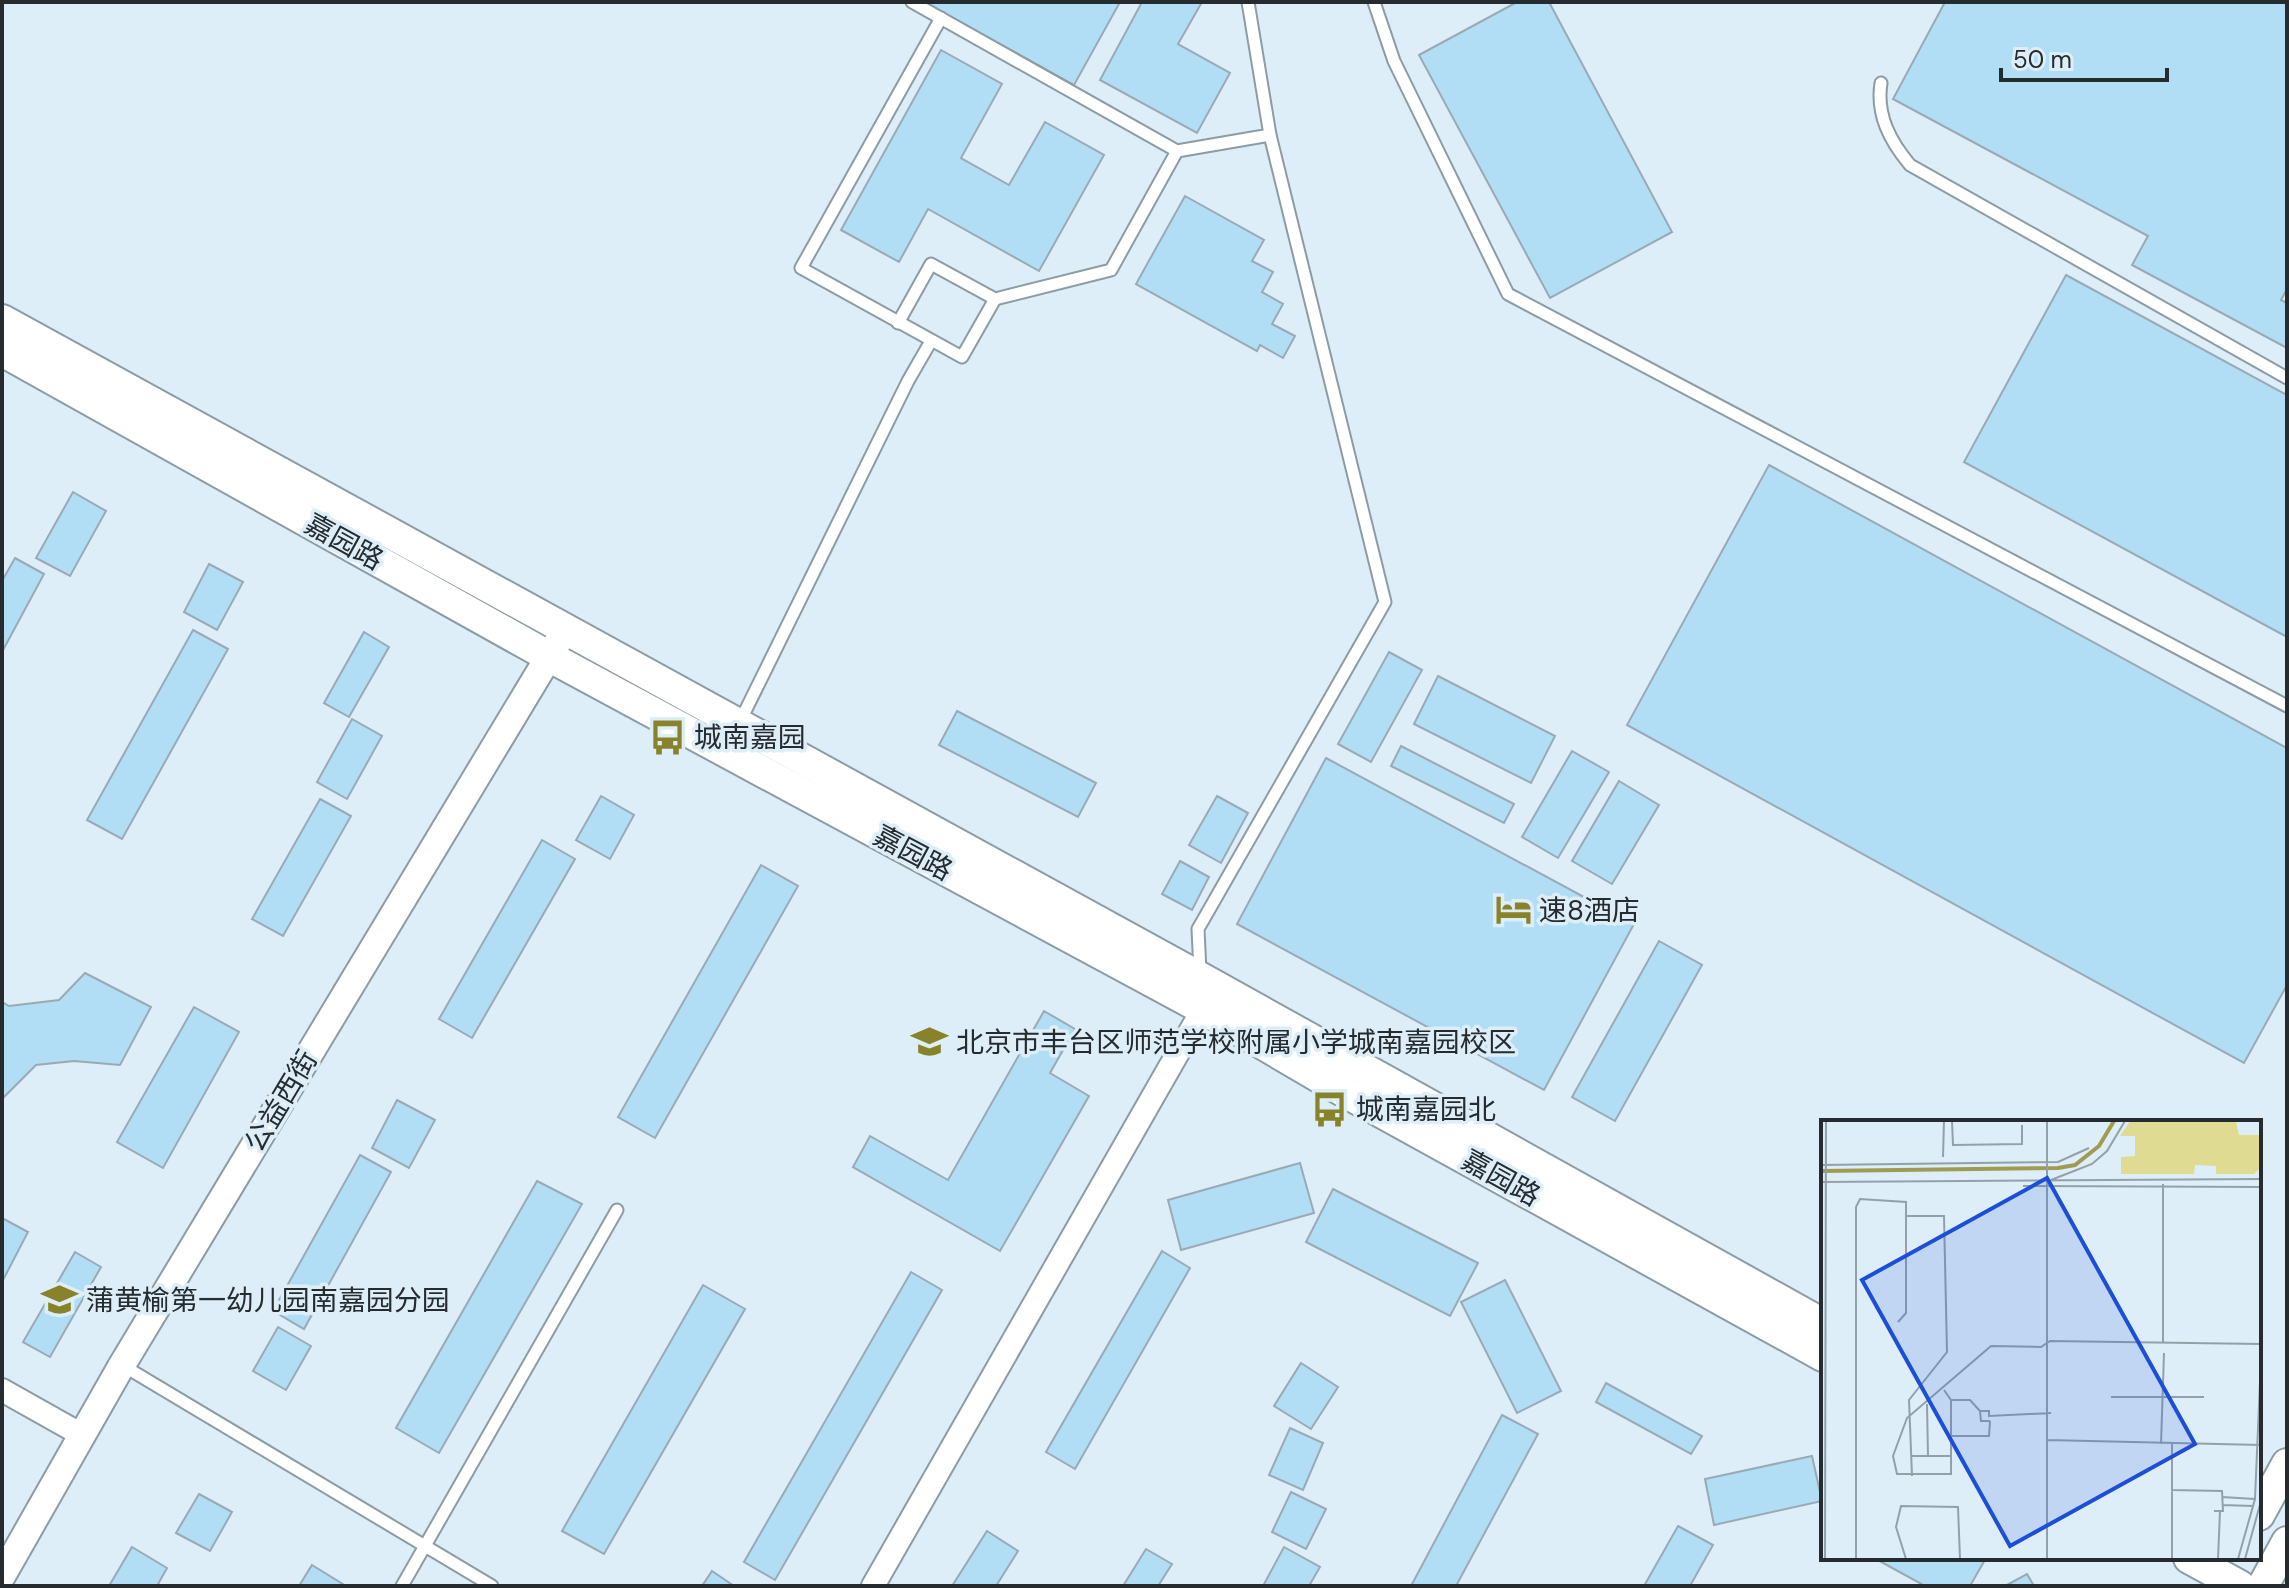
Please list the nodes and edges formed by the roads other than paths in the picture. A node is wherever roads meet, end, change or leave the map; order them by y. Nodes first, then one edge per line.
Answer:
1 (912, 2) edge
2 (1248, 2) edge
3 (1374, 2) edge
4 (941, 18) junction
5 (1881, 83) dead end
6 (1270, 135) junction
7 (1177, 151) junction
8 (995, 299) junction
9 (2, 320) edge
10 (898, 323) junction
11 (931, 341) junction
12 (2, 351) edge
13 (2287, 378) edge
14 (565, 630) junction
15 (550, 657) junction
16 (2287, 706) edge
17 (732, 739) junction
18 (1201, 978) junction
19 (1203, 1009) junction
20 (617, 1210) dead end
21 (1821, 1323) edge
22 (1821, 1355) edge
23 (122, 1365) junction
24 (2, 1390) edge
25 (82, 1435) junction
26 (2287, 1464) edge
27 (2261, 1511) edge
28 (2287, 1542) edge
29 (424, 1546) junction
30 (2193, 1560) edge
31 (2267, 1575) edge
32 (2, 1576) edge
33 (2229, 1577) edge
34 (402, 1586) edge
35 (492, 1586) edge
36 (873, 1586) edge

1 - 4 lane
2 - 6 lane
3 - 16 lane
4 - 7 lane
4 - 10 lane
5 - 13 lane
6 - 7 lane
6 - 18 lane
7 - 8 lane
8 - 10 lane
8 - 11 lane
9 - 14 main road, 嘉园路
10 - 11 lane
11 - 17 lane
12 - 15 main road, 嘉园路
14 - 15 street, 公益西街
14 - 17 main road, 嘉园路
15 - 17 main road, 嘉园路
15 - 23 street, 公益西街
17 - 18 main road, 嘉园路
17 - 19 main road, 嘉园路
18 - 19 lane
18 - 21 main road, 嘉园路
19 - 22 main road, 嘉园路
19 - 36 street
20 - 29 lane
23 - 25 street, 公益西街
23 - 29 lane
24 - 25 street
25 - 32 street, 公益西街
26 - 27 main road
28 - 31 main road
29 - 34 lane
29 - 35 lane
30 - 33 main road

